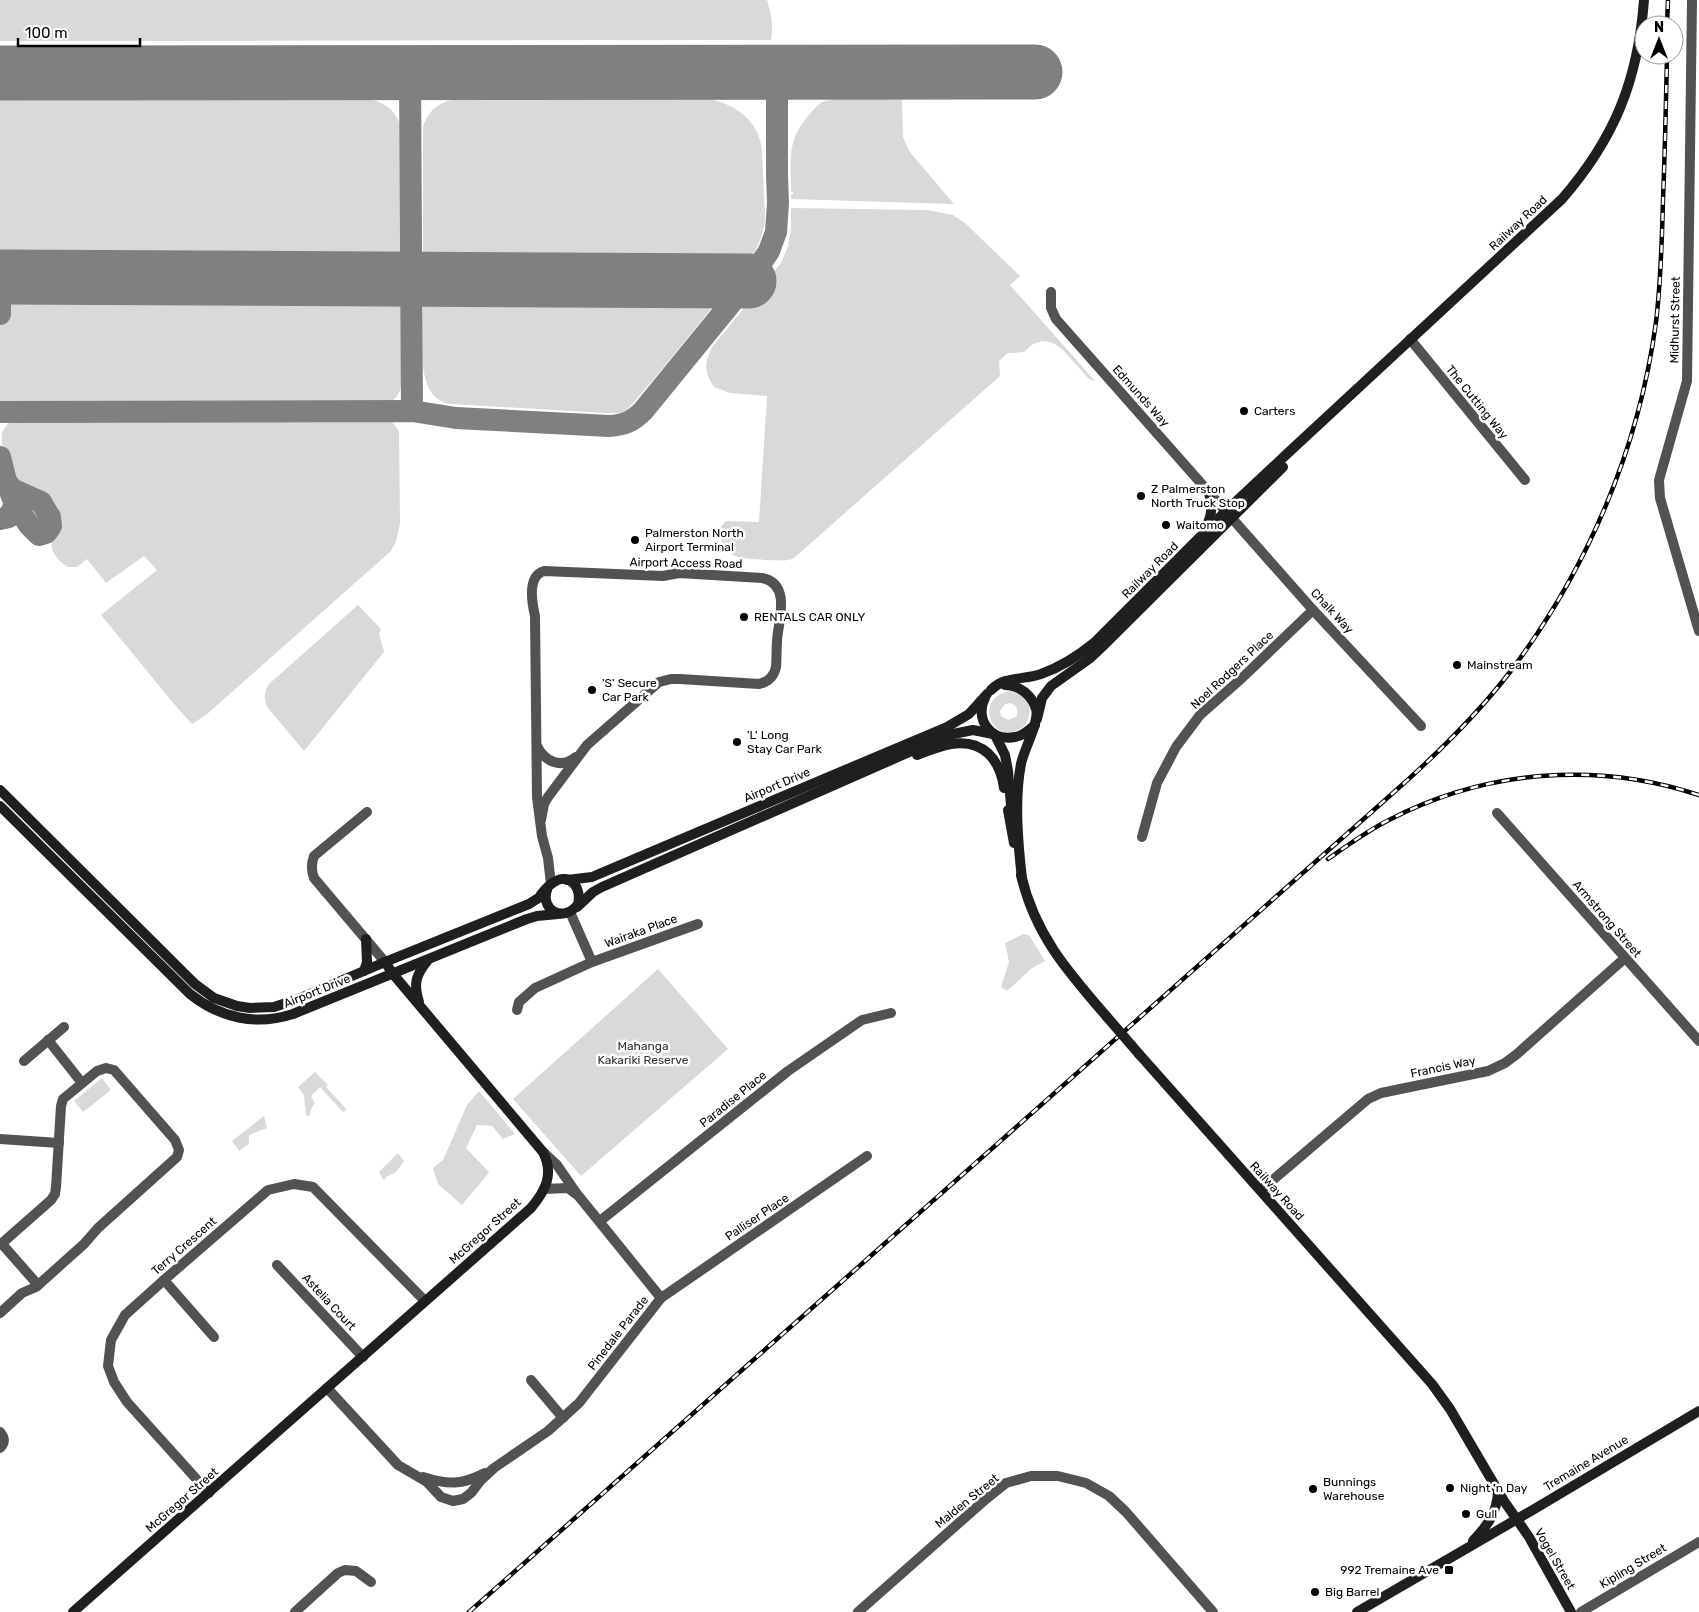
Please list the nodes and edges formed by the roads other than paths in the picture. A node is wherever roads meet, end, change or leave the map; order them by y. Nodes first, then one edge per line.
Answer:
1 (1644, 0) edge
2 (1692, 0) edge
3 (1051, 292) dead end
4 (1410, 339) junction
5 (1525, 480) dead end
6 (1209, 492) junction
7 (1229, 515) junction
8 (1150, 588) junction
9 (1313, 610) junction
10 (1699, 630) edge
11 (989, 692) junction
12 (1036, 722) junction
13 (1421, 726) dead end
14 (994, 735) junction
15 (538, 746) junction
16 (583, 749) junction
17 (860, 775) junction
18 (0, 790) edge
19 (0, 806) edge
20 (367, 812) dead end
21 (1498, 813) dead end
22 (541, 820) junction
23 (1142, 837) dead end
24 (1014, 846) junction
25 (548, 858) junction
26 (565, 879) junction
27 (1022, 879) junction
28 (549, 886) junction
29 (570, 912) junction
30 (698, 924) dead end
31 (366, 939) junction
32 (1625, 958) junction
33 (428, 959) junction
34 (385, 962) junction
35 (592, 962) junction
36 (364, 970) junction
37 (393, 974) junction
38 (421, 1006) junction
39 (517, 1010) dead end
40 (891, 1014) dead end
41 (64, 1027) dead end
42 (48, 1040) junction
43 (1699, 1041) edge
44 (24, 1061) dead end
45 (82, 1083) junction
46 (0, 1139) edge
47 (59, 1143) junction
48 (542, 1152) junction
49 (867, 1156) dead end
50 (544, 1188) junction
51 (1261, 1190) junction
52 (577, 1194) junction
53 (600, 1221) junction
54 (1, 1244) edge
55 (277, 1265) dead end
56 (164, 1280) junction
57 (38, 1285) junction
58 (661, 1298) junction
59 (425, 1301) junction
60 (0, 1312) edge
61 (214, 1337) dead end
62 (362, 1357) junction
63 (531, 1380) dead end
64 (327, 1388) junction
65 (1699, 1411) edge
66 (564, 1418) junction
67 (0, 1432) edge
68 (0, 1448) edge
69 (494, 1468) junction
70 (417, 1476) junction
71 (1498, 1492) junction
72 (209, 1493) junction
73 (1517, 1520) junction
74 (1699, 1542) edge
75 (1467, 1547) junction
76 (371, 1582) dead end
77 (73, 1612) edge
78 (295, 1612) edge
79 (858, 1612) edge
80 (1213, 1612) edge
81 (1357, 1612) edge
82 (1571, 1612) edge
83 (1581, 1612) edge

1 - 4 main road, Railway Road
2 - 10 street, Midhurst Street
3 - 6 street, Edmunds Way
4 - 5 street, The Cutting Way
4 - 7 main road, Railway Road
6 - 7 street, Edmunds Way
6 - 8 main road
7 - 8 main road, Railway Road
7 - 9 street, Chalk Way
7 - 12 main road, Railway Road
8 - 11 main road, Railway Road
9 - 13 street, Chalk Way
9 - 23 street, Noel Rodgers Place
11 - 12 main road
11 - 14 main road
11 - 26 main road, Airport Drive
12 - 14 main road
12 - 27 main road, Railway Road
14 - 17 main road, Airport Drive
14 - 24 main road, Railway Road
15 - 16 street
15 - 16 street, Airport Access Road
15 - 22 street, Airport Access Road
16 - 22 street, Airport Access Road
17 - 24 main road
17 - 29 main road, Airport Drive
18 - 36 main road, Airport Drive
19 - 37 main road, Airport Drive
20 - 31 street, McGregor Street
21 - 32 street, Armstrong Street
22 - 25 street, Airport Access Road
24 - 27 main road, Railway Road
25 - 26 street, Airport Access Road
25 - 28 street, Airport Access Road
26 - 28 main road
26 - 29 main road
27 - 51 main road, Railway Road, bridge
28 - 29 main road
28 - 34 main road, Airport Drive
29 - 33 main road, Airport Drive
29 - 35 street
30 - 35 street, Wairaka Place
31 - 34 street, McGregor Street
31 - 36 main road
32 - 43 street, Armstrong Street
32 - 51 street, Francis Way
33 - 37 main road, Airport Drive
33 - 38 main road
34 - 36 main road, Airport Drive
34 - 37 main road, McGregor Street
35 - 39 street, Wairaka Place
37 - 38 main road, McGregor Street
38 - 48 main road, McGregor Street
40 - 53 street, Paradise Place
41 - 42 street
42 - 44 street
42 - 45 street
45 - 47 street
45 - 57 street
46 - 47 street
47 - 54 street
48 - 50 main road, McGregor Street
48 - 52 street, Pinedale Parade
49 - 58 street, Palliser Place
50 - 52 street
50 - 59 main road, McGregor Street
51 - 71 main road, Railway Road
52 - 53 street, Pinedale Parade
53 - 58 street, Pinedale Parade
54 - 57 street
55 - 62 street, Astelia Court
56 - 59 street, Terry Crescent
56 - 61 street
56 - 72 street, Terry Crescent
57 - 60 street
58 - 66 street, Pinedale Parade
59 - 62 main road, McGregor Street
62 - 64 main road, McGregor Street
63 - 66 street
64 - 70 street, Pinedale Parade
64 - 72 main road, McGregor Street
65 - 73 main road, Tremaine Avenue
66 - 69 street, Pinedale Parade
67 - 68 street
69 - 70 street, Pinedale Parade
69 - 70 street, Pinedale Parade
71 - 73 main road, Railway Road
71 - 75 main road
72 - 77 main road, McGregor Street
73 - 75 main road, Tremaine Avenue
73 - 82 main road, Vogel Street
74 - 83 street, Kipling Street
75 - 81 main road, Tremaine Avenue
76 - 78 street
79 - 80 street, Malden Street

